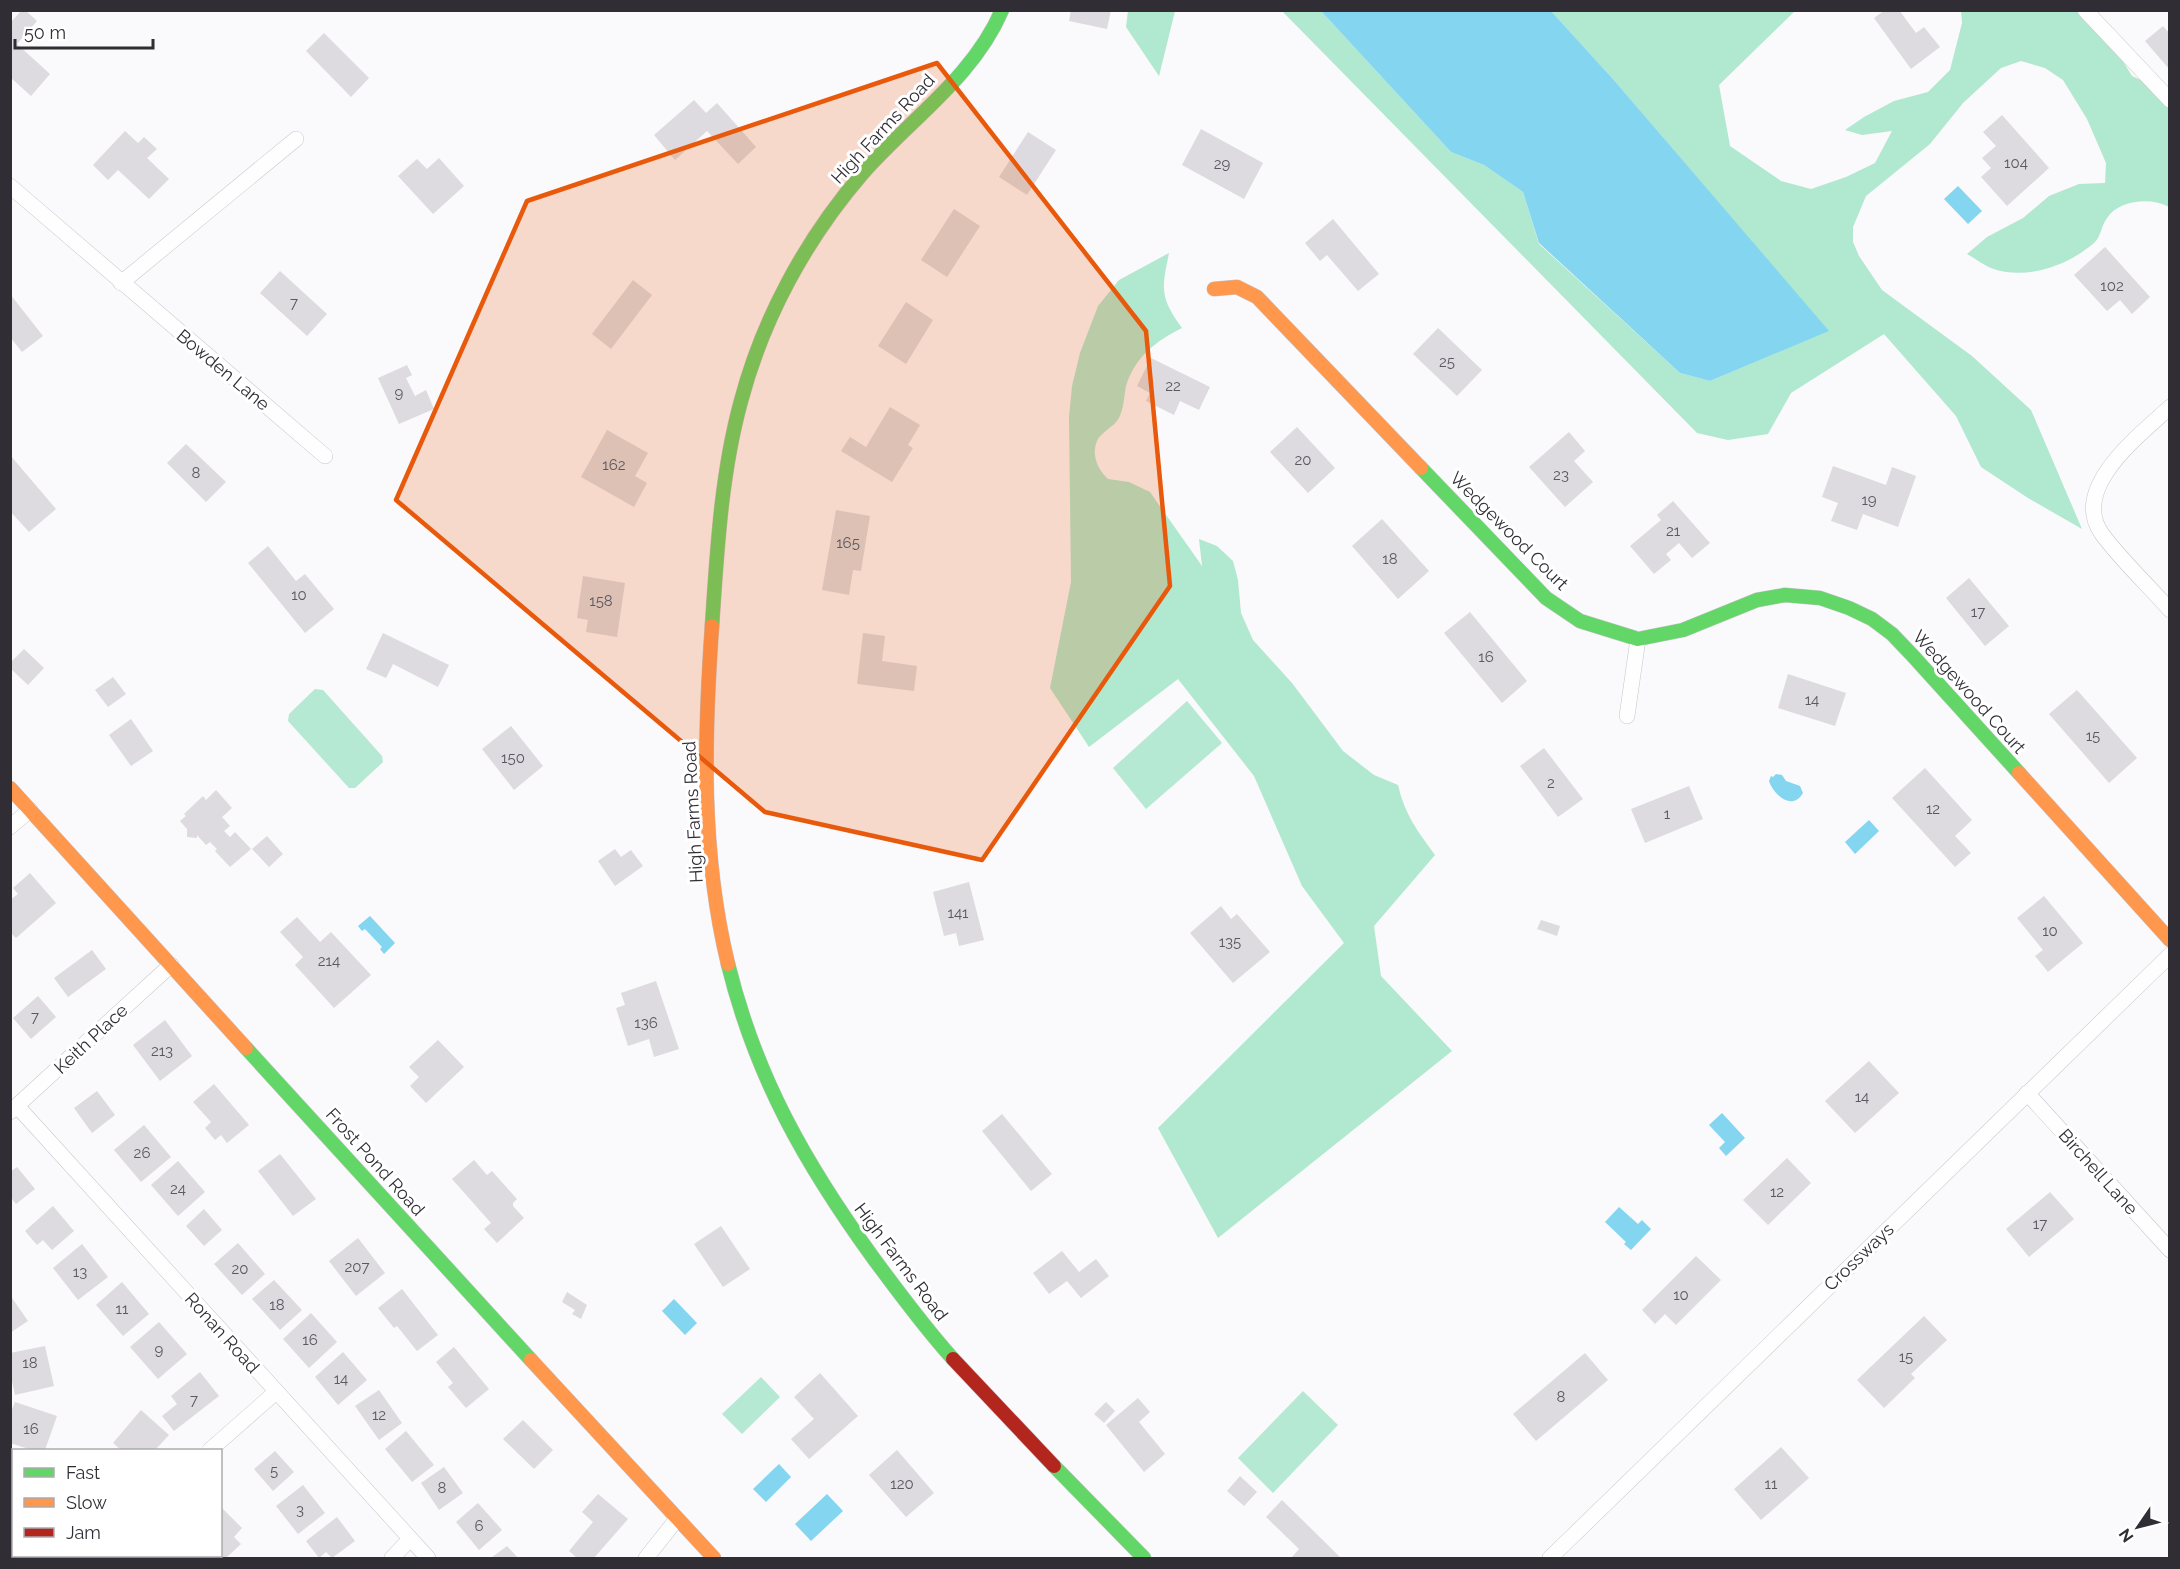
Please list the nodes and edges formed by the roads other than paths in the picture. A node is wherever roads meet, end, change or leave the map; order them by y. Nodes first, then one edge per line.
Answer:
1 (1002, 10) edge
2 (2085, 10) edge
3 (2169, 100) edge
4 (296, 139) dead end
5 (10, 186) edge
6 (121, 283) junction
7 (1214, 289) dead end
8 (2169, 407) edge
9 (325, 456) dead end
10 (2169, 610) edge
11 (1638, 639) junction
12 (1627, 716) dead end
13 (10, 788) edge
14 (30, 810) junction
15 (10, 827) edge
16 (2169, 940) edge
17 (2169, 955) edge
18 (171, 965) junction
19 (2027, 1093) junction
20 (14, 1109) edge
21 (2169, 1250) edge
22 (276, 1392) junction
23 (211, 1449) edge
24 (677, 1519) junction
25 (410, 1539) junction
26 (392, 1558) edge
27 (428, 1558) edge
28 (646, 1558) edge
29 (714, 1558) edge
30 (1144, 1558) edge
31 (1550, 1558) edge

1 - 30 street, High Farms Road
2 - 3 street
4 - 6 street
5 - 6 street, Bowden Lane
6 - 9 street, Bowden Lane
7 - 11 street, Wedgewood Court
8 - 10 street
11 - 12 street
11 - 16 street, Wedgewood Court
13 - 14 street, Frost Pond Road
14 - 15 street
14 - 18 street, Frost Pond Road
17 - 19 street, Crossways
18 - 20 street, Keith Place
18 - 24 street, Frost Pond Road
19 - 21 street, Birchell Lane
19 - 31 street, Crossways
20 - 22 street, Ronan Road
22 - 23 street
22 - 25 street, Ronan Road
24 - 28 street
24 - 29 street, Frost Pond Road
25 - 26 street
25 - 27 street, Ronan Road

